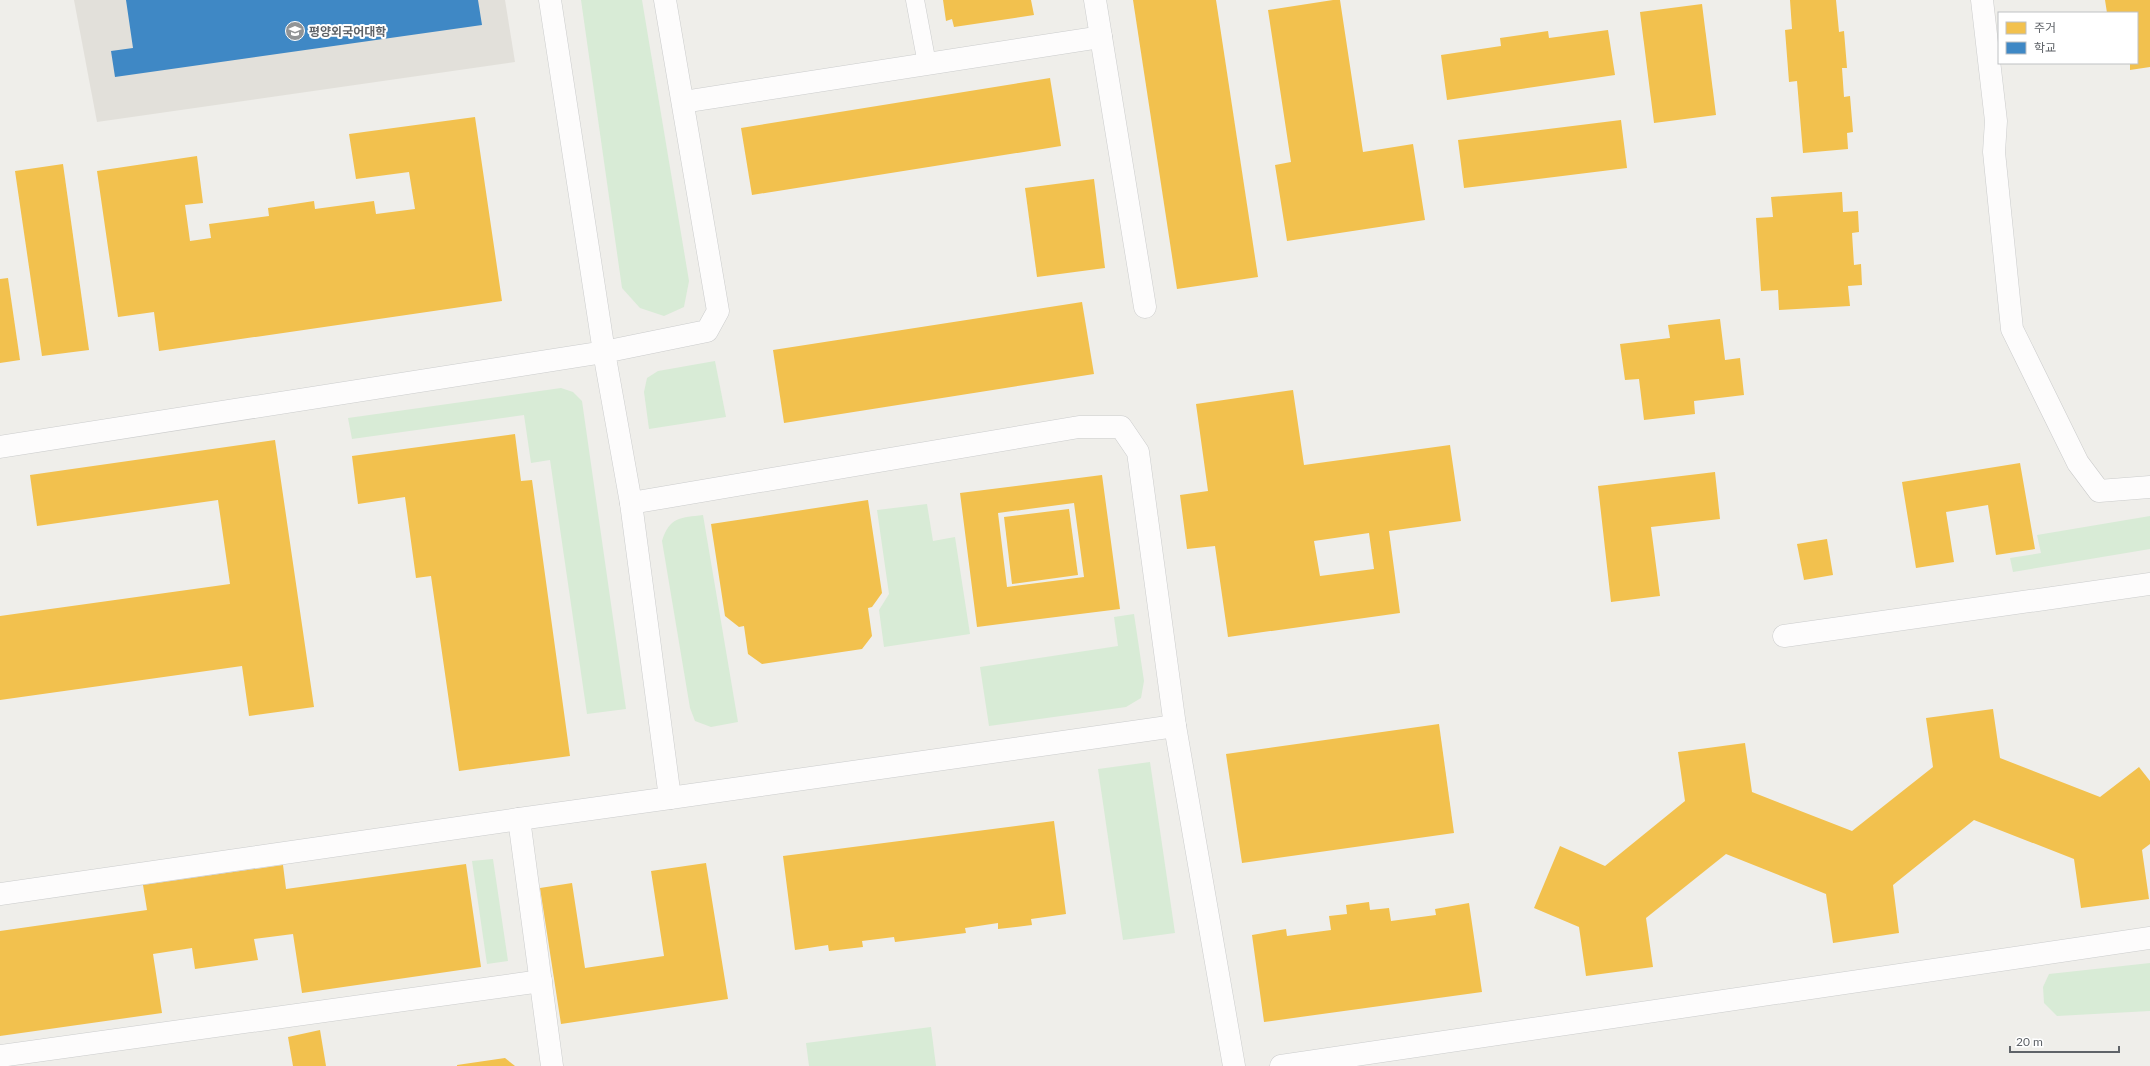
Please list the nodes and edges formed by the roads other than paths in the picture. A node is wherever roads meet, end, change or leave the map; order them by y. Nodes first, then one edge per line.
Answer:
1 (550, 0) edge
2 (665, 0) edge
3 (915, 0) edge
4 (1095, 0) edge
5 (1982, 0) edge
6 (1101, 37) junction
7 (927, 64) junction
8 (683, 102) junction
9 (1145, 307) dead end
10 (604, 352) junction
11 (0, 447) edge
12 (2150, 486) edge
13 (631, 503) junction
14 (2150, 584) edge
15 (1784, 636) dead end
16 (1175, 726) junction
17 (670, 798) junction
18 (519, 819) junction
19 (0, 894) edge
20 (2150, 938) edge
21 (541, 981) junction
22 (0, 1056) edge
23 (552, 1066) edge
24 (1234, 1066) edge
25 (1281, 1066) edge

1 - 10 street
2 - 8 street
3 - 7 lane
4 - 6 street
5 - 12 street
6 - 7 street
6 - 9 street
7 - 8 street
8 - 10 street
10 - 11 street
10 - 13 street
13 - 16 street
13 - 17 street
14 - 15 street
16 - 17 street
16 - 24 street
17 - 18 street
18 - 19 street
18 - 21 street
20 - 25 street
21 - 22 street
21 - 23 street

